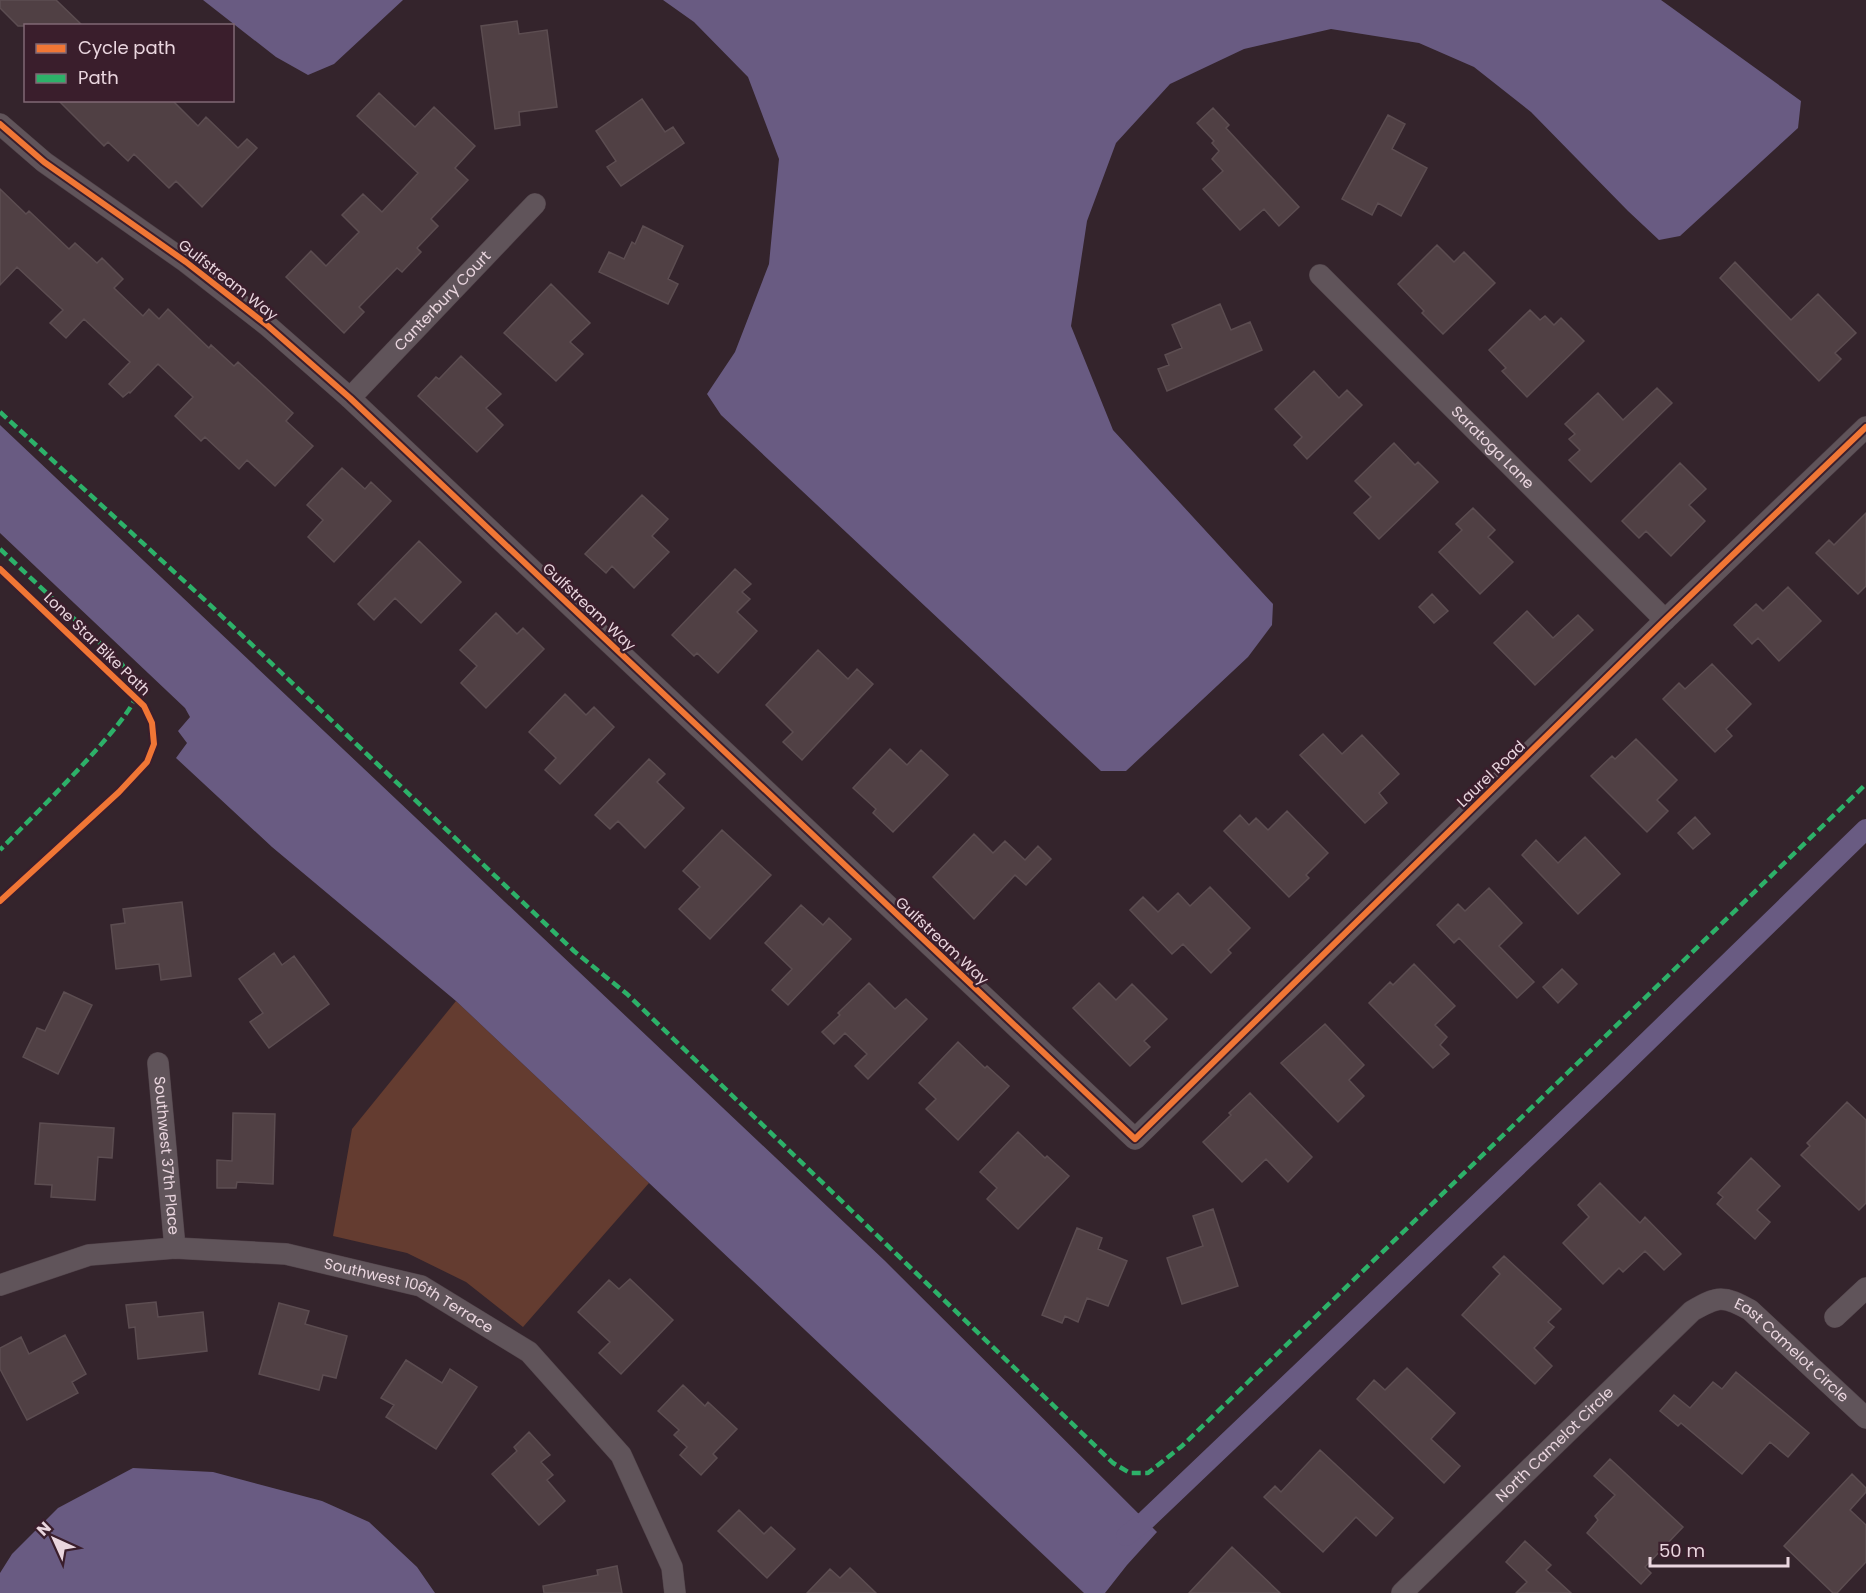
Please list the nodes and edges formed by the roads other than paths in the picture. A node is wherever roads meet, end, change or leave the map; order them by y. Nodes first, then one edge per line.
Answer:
1 (0, 124) edge
2 (535, 204) dead end
3 (1320, 274) dead end
4 (350, 398) junction
5 (1866, 427) edge
6 (1665, 620) junction
7 (158, 1063) dead end
8 (1135, 1139) joint
9 (175, 1248) junction
10 (0, 1285) edge
11 (1866, 1288) edge
12 (1710, 1301) joint
13 (1835, 1317) dead end
14 (1866, 1418) edge
15 (675, 1593) edge
16 (1402, 1593) edge

1 - 4 street, Gulfstream Way
2 - 4 street, Canterbury Court
3 - 6 street, Saratoga Lane
4 - 8 street, Gulfstream Way
5 - 6 street, Laurel Road
6 - 8 street, Laurel Road
7 - 9 street, Southwest 37th Place
9 - 10 street, Southwest 106th Terrace
9 - 15 street, Southwest 106th Terrace
11 - 13 street
12 - 14 street, East Camelot Circle
12 - 16 street, North Camelot Circle

